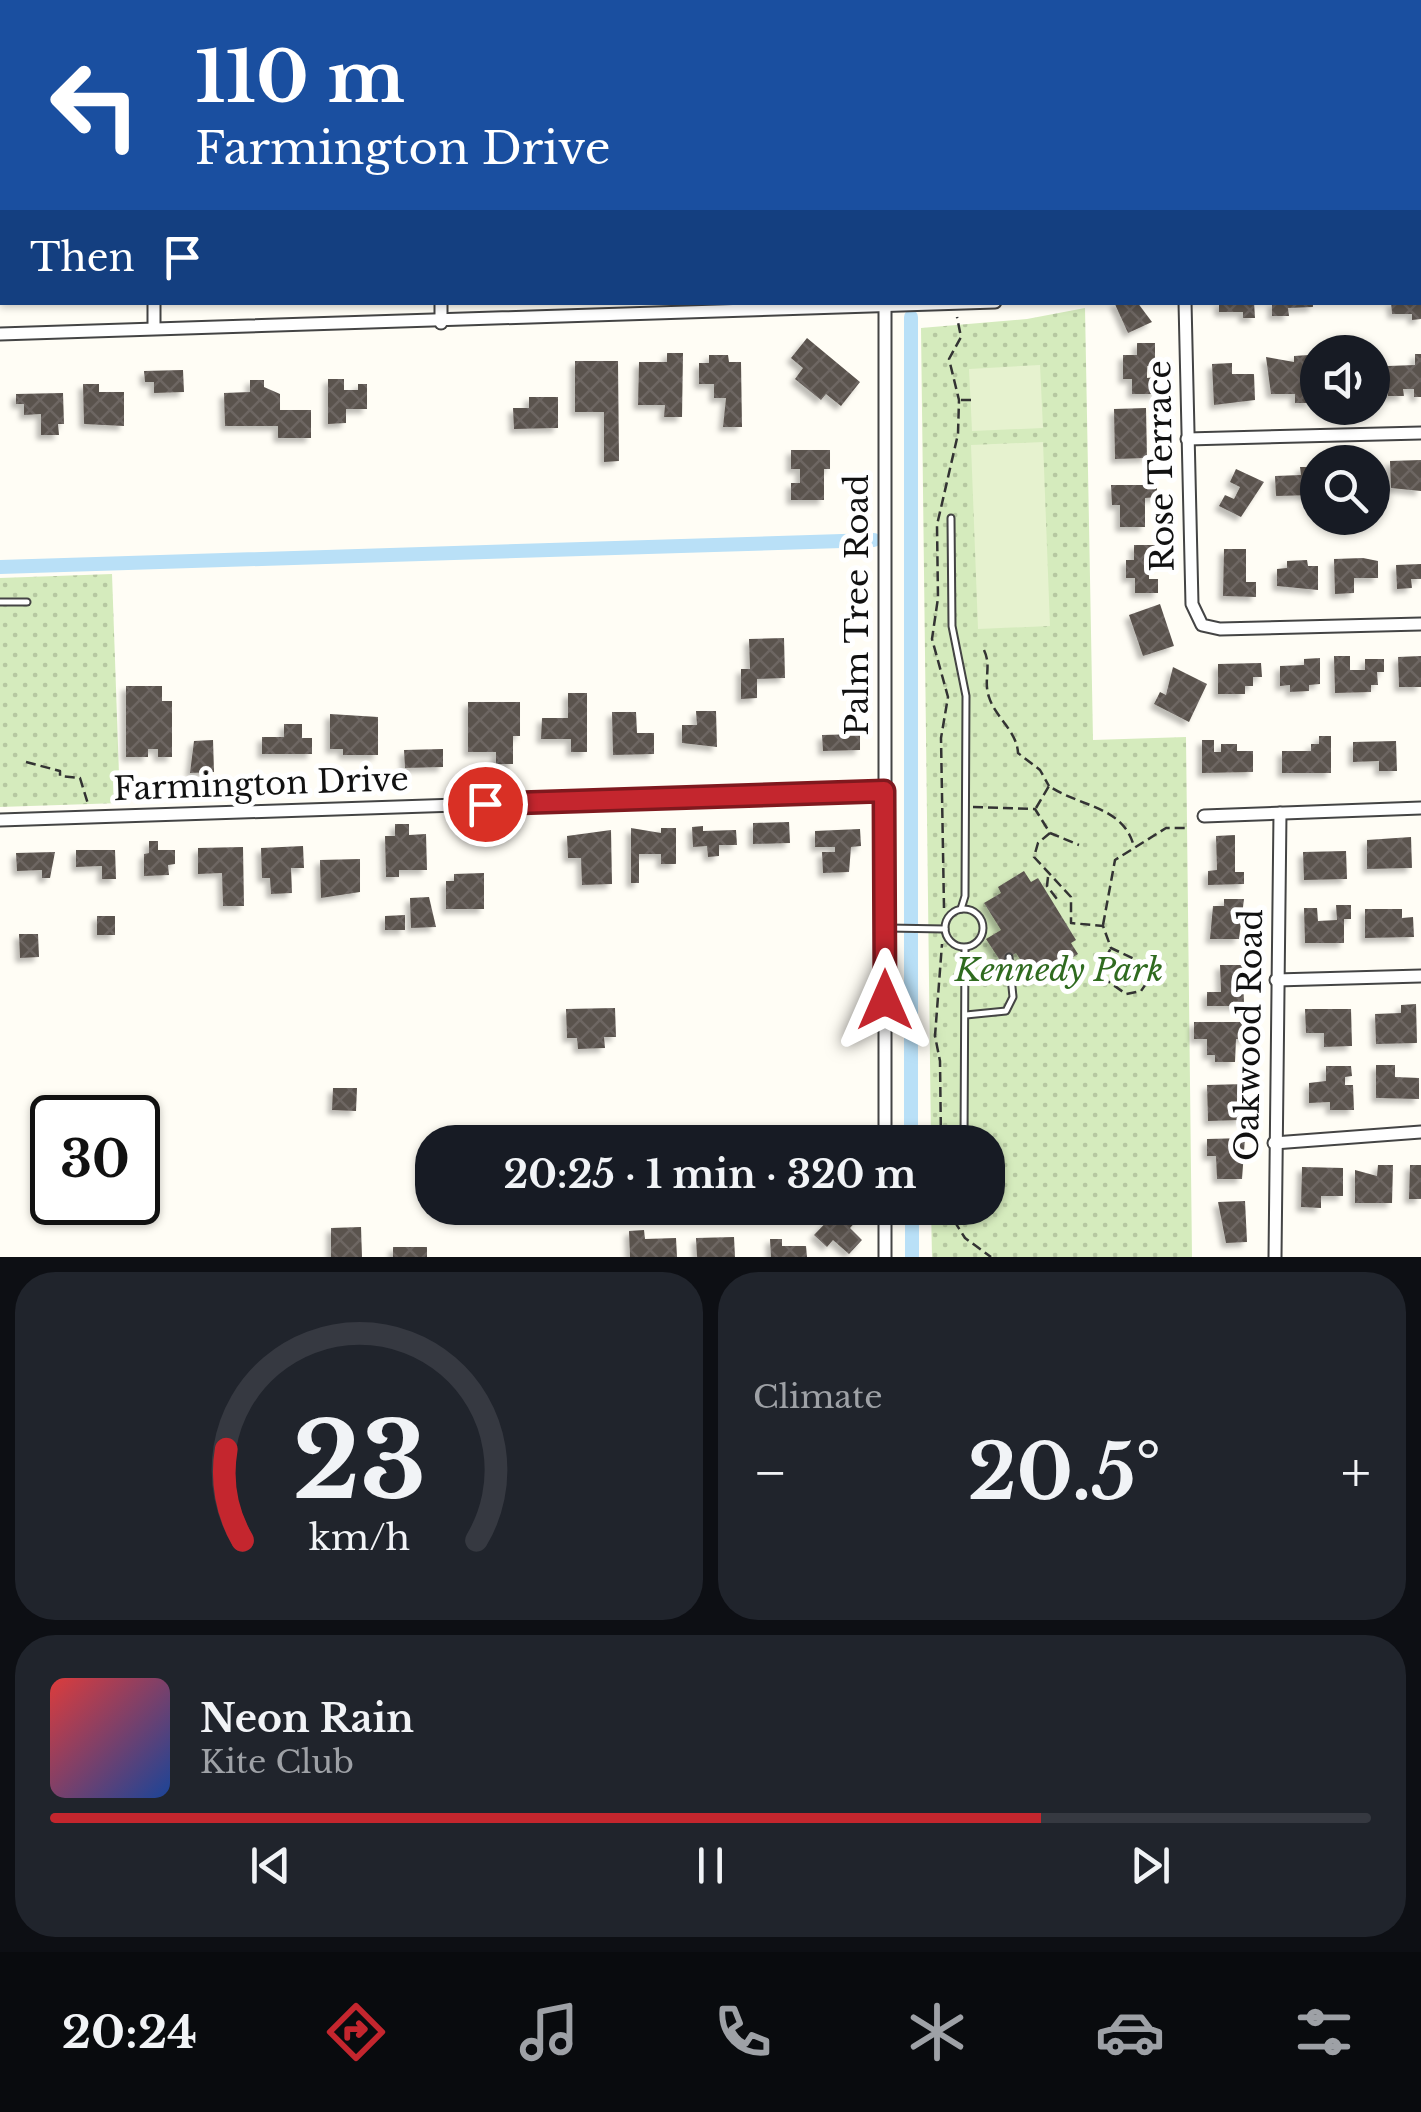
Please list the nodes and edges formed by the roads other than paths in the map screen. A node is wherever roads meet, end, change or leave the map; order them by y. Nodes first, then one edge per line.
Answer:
1 (154, 305) edge
2 (441, 305) edge
3 (928, 305) edge
4 (1185, 305) edge
5 (885, 307) junction
6 (728, 308) edge
7 (441, 323) junction
8 (154, 327) junction
9 (0, 334) edge
10 (1421, 433) edge
11 (1187, 439) junction
12 (951, 518) dead end
13 (0, 602) edge
14 (27, 602) dead end
15 (1421, 624) edge
16 (884, 791) junction
17 (1421, 808) edge
18 (1280, 813) junction
19 (1204, 816) dead end
20 (0, 820) edge
21 (961, 909) junction
22 (984, 926) junction
23 (890, 928) junction
24 (941, 929) junction
25 (994, 934) dead end
26 (965, 948) junction
27 (1009, 957) dead end
28 (1421, 976) edge
29 (1276, 980) junction
30 (966, 1015) junction
31 (885, 1125) edge
32 (964, 1125) edge
33 (1421, 1132) edge
34 (1274, 1144) junction
35 (885, 1225) edge
36 (886, 1257) edge
37 (1276, 1257) edge

1 - 8 street
2 - 7 street
3 - 5 street
4 - 11 street, Rose Terrace
5 - 6 street
5 - 16 street, Palm Tree Road
6 - 7 street
7 - 8 street
8 - 9 street
10 - 11 street
11 - 15 street, Rose Terrace
12 - 21 lane
13 - 14 lane
16 - 20 street, Farmington Drive
16 - 23 street, Palm Tree Road
17 - 18 street
18 - 19 street
18 - 29 street, Oakwood Road
21 - 22 lane
21 - 24 lane
22 - 25 lane
22 - 26 lane
23 - 24 lane
23 - 31 street, Palm Tree Road
24 - 26 lane
26 - 30 lane
27 - 30 lane
28 - 29 street
29 - 34 street, Oakwood Road
30 - 32 lane
33 - 34 street
34 - 37 street, Oakwood Road
35 - 36 street

